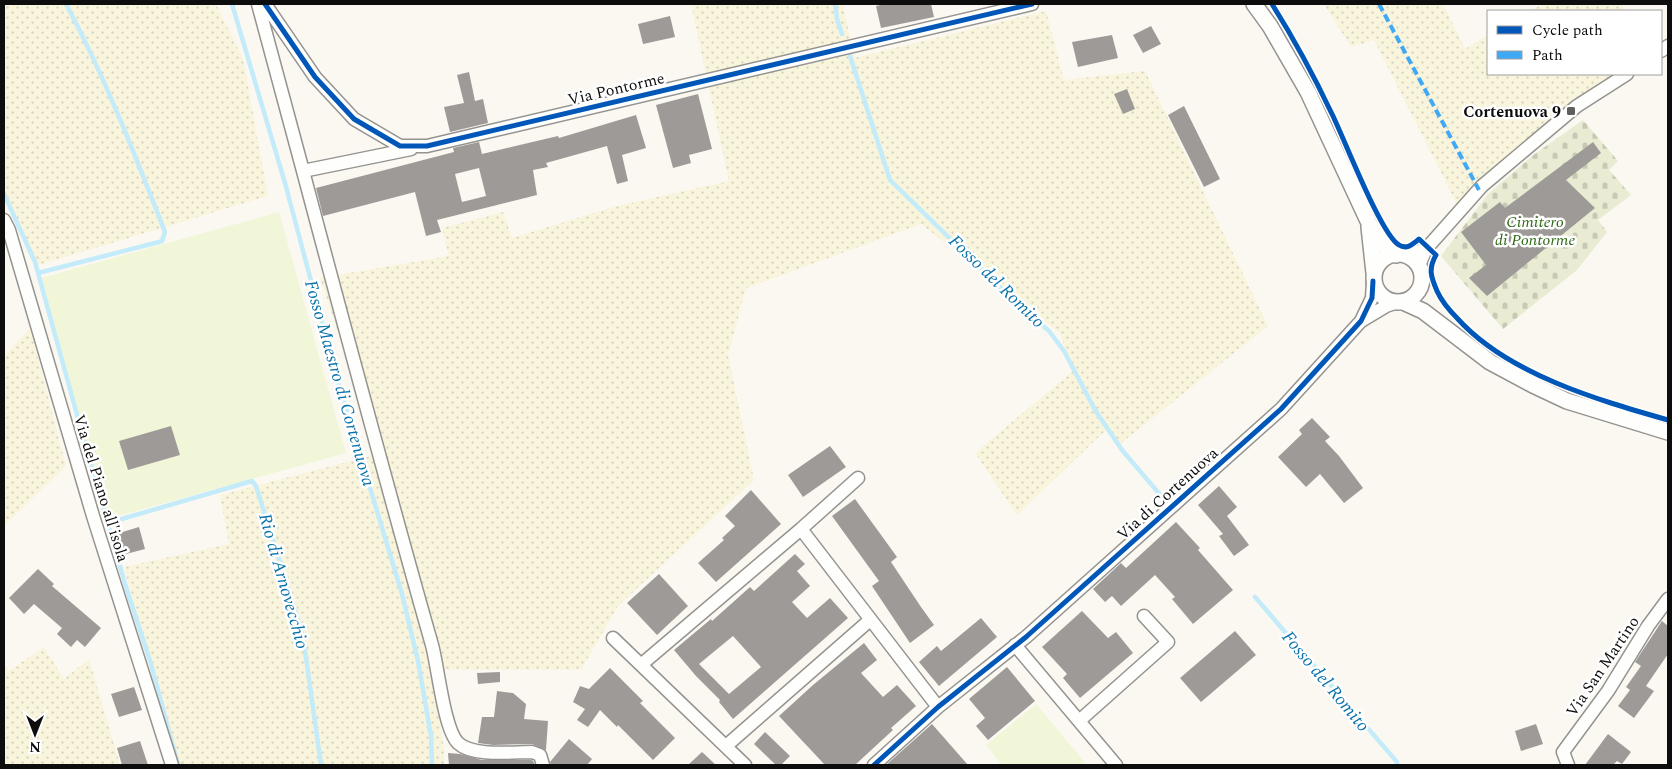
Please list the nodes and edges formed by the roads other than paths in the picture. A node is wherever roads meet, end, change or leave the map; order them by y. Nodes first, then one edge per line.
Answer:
1 (258, 4) edge
2 (265, 4) edge
3 (1032, 4) edge
4 (1254, 4) edge
5 (1625, 75) edge
6 (427, 146) junction
7 (303, 170) junction
8 (4, 220) edge
9 (1369, 224) junction
10 (1426, 249) junction
11 (1402, 255) junction
12 (1418, 266) junction
13 (1374, 277) junction
14 (1420, 287) junction
15 (1399, 302) junction
16 (1361, 321) junction
17 (1442, 325) junction
18 (1668, 432) edge
19 (858, 478) dead end
20 (801, 529) junction
21 (1668, 599) edge
22 (1144, 616) dead end
23 (870, 620) junction
24 (614, 638) dead end
25 (1016, 645) junction
26 (642, 664) junction
27 (943, 704) junction
28 (1079, 721) junction
29 (726, 746) junction
30 (172, 765) edge
31 (543, 765) edge
32 (746, 765) edge
33 (874, 765) edge
34 (1116, 765) edge
35 (1568, 765) edge

1 - 7 street
2 - 6 street, Via Pontorme
3 - 6 street, Via Pontorme
4 - 9 street
5 - 10 street
6 - 7 street
7 - 31 street
8 - 30 street, Via del Piano all'isola
9 - 11 street
9 - 13 street
10 - 11 street
10 - 12 street
11 - 12 street
11 - 13 street
12 - 14 street
13 - 15 street
13 - 16 street, Via di Cortenuova
14 - 15 street, Via di Cortenuova
14 - 17 street
15 - 16 street, Via di Cortenuova
15 - 17 street
16 - 25 street, Via di Cortenuova
17 - 18 street
19 - 20 street
20 - 23 street
20 - 26 street
21 - 35 street, Via San Martino
22 - 28 street
23 - 27 street
23 - 29 street
24 - 26 street
25 - 27 street, Via di Cortenuova
25 - 28 street
26 - 29 street
27 - 33 street, Via di Cortenuova
28 - 34 street
29 - 32 street

